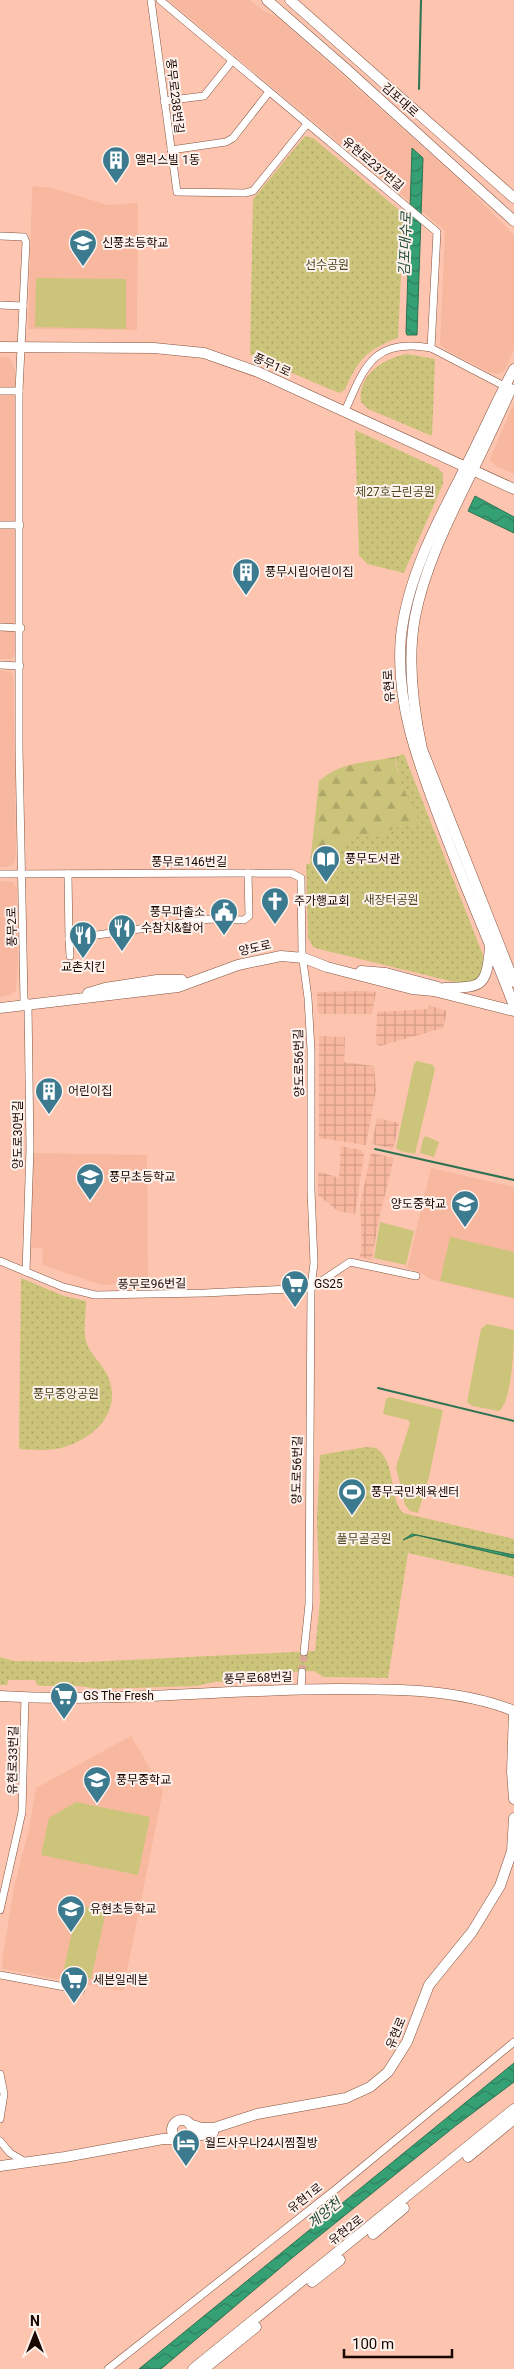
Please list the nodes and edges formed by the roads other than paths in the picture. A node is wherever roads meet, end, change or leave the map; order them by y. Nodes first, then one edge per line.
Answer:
1 (151, 0) edge
2 (160, 0) edge
3 (267, 0) edge
4 (290, 0) edge
5 (232, 61) junction
6 (269, 92) junction
7 (164, 102) junction
8 (308, 124) junction
9 (171, 150) junction
10 (514, 198) edge
11 (514, 221) edge
12 (0, 236) edge
13 (0, 305) edge
14 (23, 306) junction
15 (0, 346) edge
16 (21, 346) junction
17 (431, 348) junction
18 (514, 369) edge
19 (511, 387) edge
20 (0, 391) edge
21 (19, 391) junction
22 (345, 410) junction
23 (470, 467) junction
24 (514, 487) edge
25 (0, 525) edge
26 (20, 525) junction
27 (0, 627) edge
28 (21, 628) junction
29 (0, 665) edge
30 (20, 666) junction
31 (248, 873) junction
32 (0, 874) edge
33 (22, 874) junction
34 (68, 874) junction
35 (69, 939) junction
36 (490, 947) junction
37 (303, 955) junction
38 (70, 956) dead end
39 (514, 982) edge
40 (444, 988) junction
41 (26, 1002) junction
42 (0, 1004) edge
43 (514, 1006) edge
44 (0, 1008) edge
45 (0, 1261) edge
46 (26, 1272) junction
47 (416, 1276) dead end
48 (311, 1288) junction
49 (304, 1652) tunnel mouth
50 (302, 1672) tunnel mouth
51 (300, 1689) junction
52 (0, 1696) edge
53 (0, 1700) edge
54 (25, 1700) junction
55 (514, 1712) edge
56 (514, 1799) edge
57 (514, 1818) edge
58 (514, 1858) edge
59 (0, 1910) edge
60 (0, 1975) edge
61 (81, 1990) dead end
62 (514, 2042) edge
63 (0, 2074) edge
64 (514, 2109) edge
65 (0, 2118) edge
66 (514, 2119) edge
67 (192, 2125) junction
68 (172, 2127) junction
69 (189, 2137) junction
70 (177, 2139) junction
71 (158, 2140) junction
72 (0, 2141) edge
73 (28, 2163) junction
74 (0, 2166) edge
75 (108, 2369) edge
76 (193, 2369) edge
77 (204, 2369) edge

1 - 7 street, 풍무로238번길
2 - 5 street, 유현로237번길
3 - 11 street, 김포대로
4 - 10 street, 김포대로
5 - 6 street, 유현로237번길
5 - 7 street
6 - 8 street, 유현로237번길
6 - 9 street
7 - 9 street, 풍무로238번길
8 - 9 street, 풍무로238번길
8 - 17 street, 유현로237번길
12 - 14 street, 풍무2로
13 - 14 street
14 - 16 street, 풍무2로
15 - 16 street, 풍무1로
16 - 21 street, 풍무2로
16 - 22 street, 풍무1로
17 - 19 street
17 - 22 street
18 - 19 street, 유현로
19 - 23 street, 유현로
20 - 21 street
21 - 26 street, 풍무2로
22 - 23 street, 풍무1로
23 - 24 street, 풍무1로
23 - 36 street, 유현로
23 - 39 street, 유현로
25 - 26 street
26 - 28 street, 풍무2로
27 - 28 street
28 - 30 street, 풍무2로
29 - 30 street
30 - 33 street, 풍무2로
31 - 34 street, 풍무로146번길
31 - 35 street
31 - 37 street, 풍무로146번길
32 - 33 street, 풍무로146번길
33 - 34 street, 풍무로146번길
33 - 41 street, 풍무2로
34 - 35 street
35 - 38 street
36 - 40 street
36 - 43 street, 유현로
37 - 40 street, 양도로
37 - 41 street, 양도로
37 - 43 street, 양도로
37 - 48 street, 양도로56번길
40 - 43 street, 양도로
41 - 42 street, 양도로
41 - 44 street, 양도로
41 - 46 street, 양도로30번길
45 - 46 street, 풍무로96번길
46 - 48 street, 풍무로96번길
47 - 48 street
48 - 49 street, 양도로56번길
50 - 51 street
51 - 54 street, 풍무로68번길
51 - 54 street, 풍무로68번길
52 - 54 street, 풍무로68번길
53 - 54 street, 풍무로68번길
54 - 59 street, 유현로33번길
55 - 56 street
57 - 67 street, 유현로
58 - 69 street, 유현로
60 - 61 street
62 - 75 street, 유현1로
63 - 65 street
64 - 76 street, 유현2로
66 - 77 street, 유현2로
67 - 68 street
67 - 69 street
68 - 70 street
68 - 71 street
69 - 70 street
70 - 71 street
71 - 73 street
72 - 73 street
73 - 74 street

